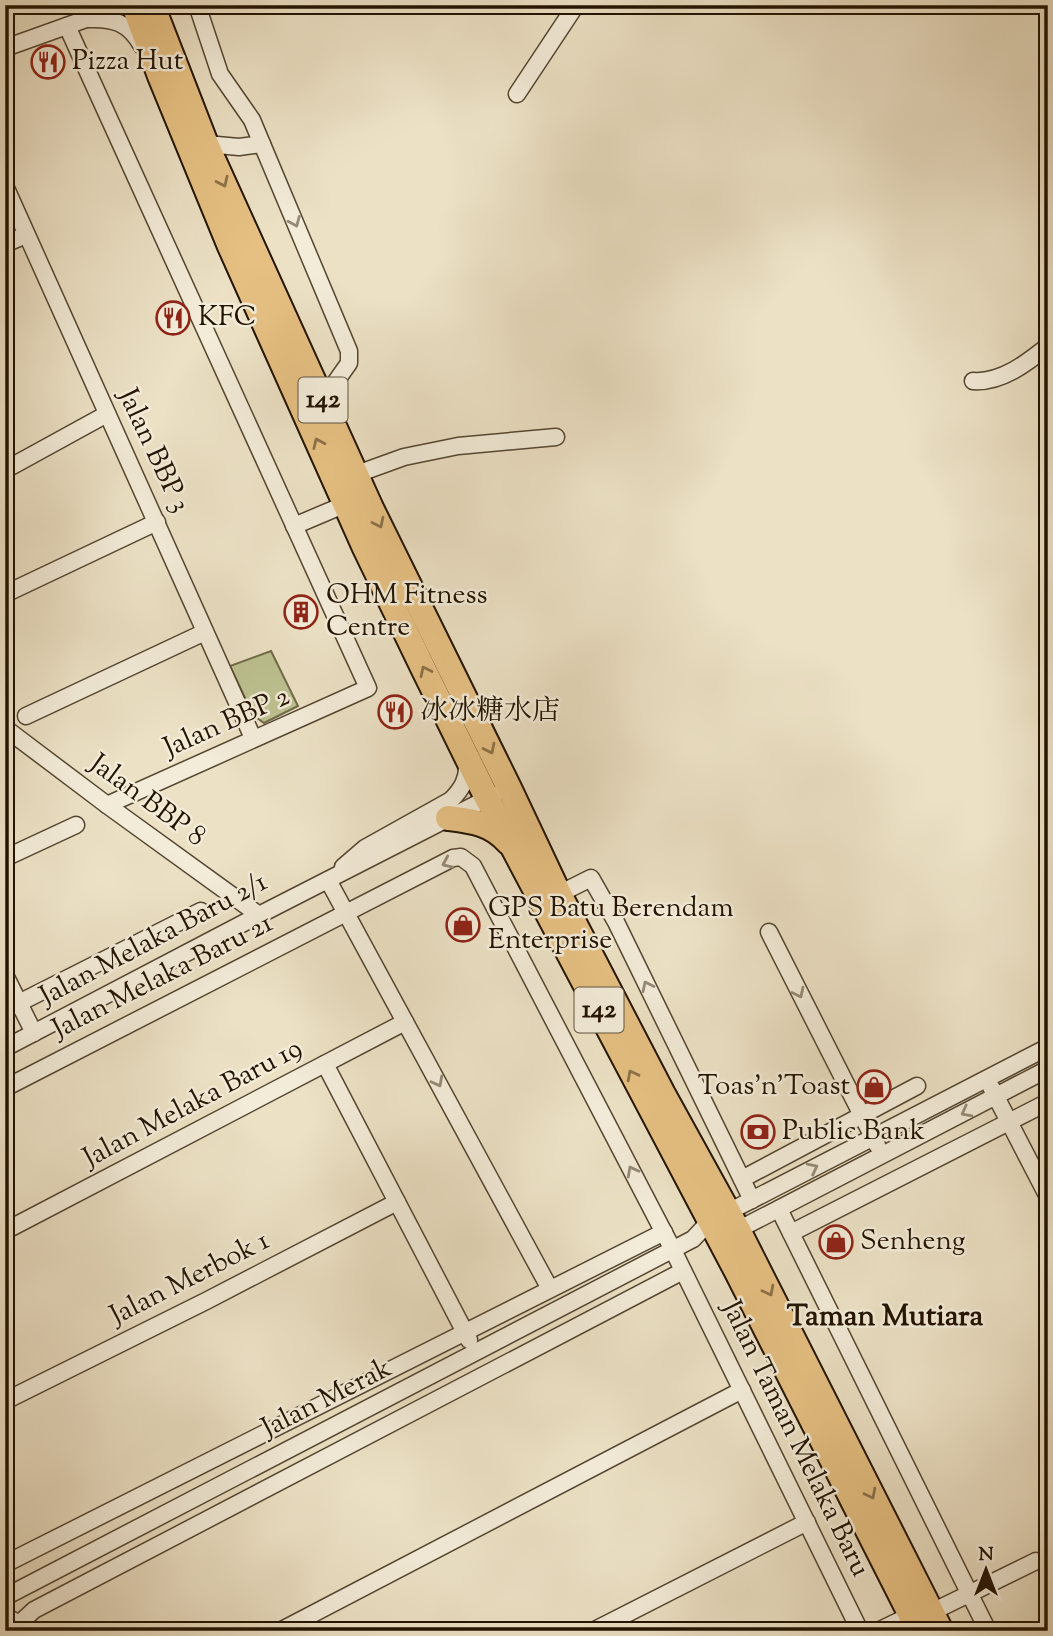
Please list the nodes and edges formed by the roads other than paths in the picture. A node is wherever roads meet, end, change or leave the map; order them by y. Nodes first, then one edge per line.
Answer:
1 (109, 5) edge
2 (197, 5) edge
3 (576, 5) edge
4 (142, 10) edge
5 (86, 19) junction
6 (67, 26) junction
7 (5, 48) edge
8 (160, 76) junction
9 (517, 94) dead end
10 (206, 144) junction
11 (262, 144) junction
12 (5, 186) edge
13 (26, 235) junction
14 (5, 244) edge
15 (1048, 346) edge
16 (972, 381) dead end
17 (323, 400) junction
18 (107, 414) junction
19 (556, 437) dead end
20 (5, 469) edge
21 (356, 474) junction
22 (346, 504) junction
23 (157, 522) junction
24 (294, 526) junction
25 (5, 594) edge
26 (205, 632) junction
27 (26, 716) dead end
28 (5, 728) edge
29 (253, 738) junction
30 (466, 752) junction
31 (498, 793) junction
32 (107, 805) junction
33 (448, 818) junction
34 (76, 825) dead end
35 (516, 850) junction
36 (5, 858) edge
37 (328, 880) junction
38 (559, 894) junction
39 (201, 911) dead end
40 (346, 912) junction
41 (259, 915) junction
42 (769, 932) dead end
43 (5, 975) edge
44 (12, 1006) edge
45 (405, 1022) junction
46 (34, 1033) junction
47 (1048, 1047) edge
48 (5, 1048) edge
49 (325, 1064) junction
50 (1048, 1069) edge
51 (987, 1079) junction
52 (916, 1086) dead end
53 (5, 1088) edge
54 (996, 1096) junction
55 (1048, 1102) edge
56 (862, 1115) junction
57 (1009, 1121) junction
58 (873, 1137) junction
59 (882, 1155) junction
60 (742, 1180) junction
61 (1048, 1197) edge
62 (752, 1200) junction
63 (397, 1202) junction
64 (779, 1209) junction
65 (717, 1229) junction
66 (5, 1231) edge
67 (664, 1232) junction
68 (791, 1233) junction
69 (673, 1250) junction
70 (683, 1271) junction
71 (550, 1289) junction
72 (465, 1332) junction
73 (475, 1352) junction
74 (742, 1390) junction
75 (388, 1397) junction
76 (5, 1401) edge
77 (398, 1419) junction
78 (263, 1434) junction
79 (274, 1456) junction
80 (285, 1479) junction
81 (807, 1522) junction
82 (1036, 1561) dead end
83 (5, 1564) edge
84 (970, 1593) junction
85 (5, 1597) edge
86 (926, 1622) edge
87 (19, 1623) edge
88 (280, 1631) edge
89 (593, 1631) edge
90 (860, 1631) edge
91 (878, 1631) edge
92 (988, 1631) edge

1 - 5 street
2 - 11 street
3 - 9 street
4 - 8 main road, 142
4 - 10 main road, 142
5 - 6 street
5 - 8 street
6 - 7 street
6 - 24 street
22 -> 8 main road, 142
10 - 11 street
10 -> 17 main road, 142
11 -> 17 street
12 - 13 street, Jalan BBP 3
13 - 14 street
13 - 18 street, Jalan BBP 3
15 - 16 street
17 - 21 main road, 142
18 - 20 street
18 - 23 street, Jalan BBP 3
19 - 21 street
21 -> 31 main road, 142
22 - 24 street
30 -> 22 main road, 142
23 - 25 street
23 - 26 street, Jalan BBP 3
24 - 29 street, Jalan BBP 2
26 - 27 street
26 - 29 street, Jalan BBP 3
28 - 32 street, Jalan BBP 8
29 - 32 street, Jalan BBP 2
30 - 31 main road, 142
30 - 37 street
31 - 33 street
31 - 35 main road, 142
31 - 38 main road, 142
32 - 41 street, Jalan BBP 8
33 - 35 main road
33 - 37 street
34 - 36 street
65 -> 35 main road, 142
37 - 40 street
37 - 41 street, Jalan Melaka Baru 2/1
60 -> 38 street
38 - 65 main road, 142
39 - 44 street
40 - 45 street
40 - 53 street, Jalan Melaka Baru 21
67 -> 40 street, Jalan Melaka Baru 21
41 - 46 street, Jalan Melaka Baru 2/1
42 -> 56 street
43 - 44 street
44 - 46 street
45 - 49 street, Jalan Melaka Baru 19
45 -> 71 street
46 - 48 street, Jalan Melaka Baru 2/1
47 - 51 street
49 - 63 street
49 - 66 street, Jalan Melaka Baru 19
50 - 54 street
51 - 54 street
51 - 58 street
52 - 56 street
54 - 57 street
54 -> 59 street
55 - 57 street
56 - 58 street
56 - 60 street
57 - 61 street
57 - 68 street
58 - 59 street
62 -> 58 street
59 - 64 street
60 - 62 street
62 - 65 street
63 - 72 street
63 - 76 street, Jalan Merbok 1
64 - 65 street
64 - 68 street
65 - 69 street, Jalan Merak
65 - 86 main road, 142
67 - 69 street, Jalan Taman Melaka Baru
67 - 71 street, Jalan Merak
68 - 84 street
69 - 70 street, Jalan Taman Melaka Baru
69 - 73 street, Jalan Merak
70 - 74 street, Jalan Taman Melaka Baru
70 - 77 street
71 - 72 street, Jalan Merak
72 - 73 street
72 - 78 street, Jalan Merak
73 - 75 street, Jalan Merak
74 - 81 street, Jalan Taman Melaka Baru
74 - 88 street
75 - 77 street
75 - 79 street, Jalan Merak
77 - 80 street
78 - 79 street
78 - 83 street, Jalan Merak
79 - 80 street
79 - 85 street, Jalan Merak
80 - 87 street
81 - 89 street
81 - 90 street, Jalan Taman Melaka Baru
82 - 84 street
84 - 86 street
84 - 92 street
86 - 91 street

